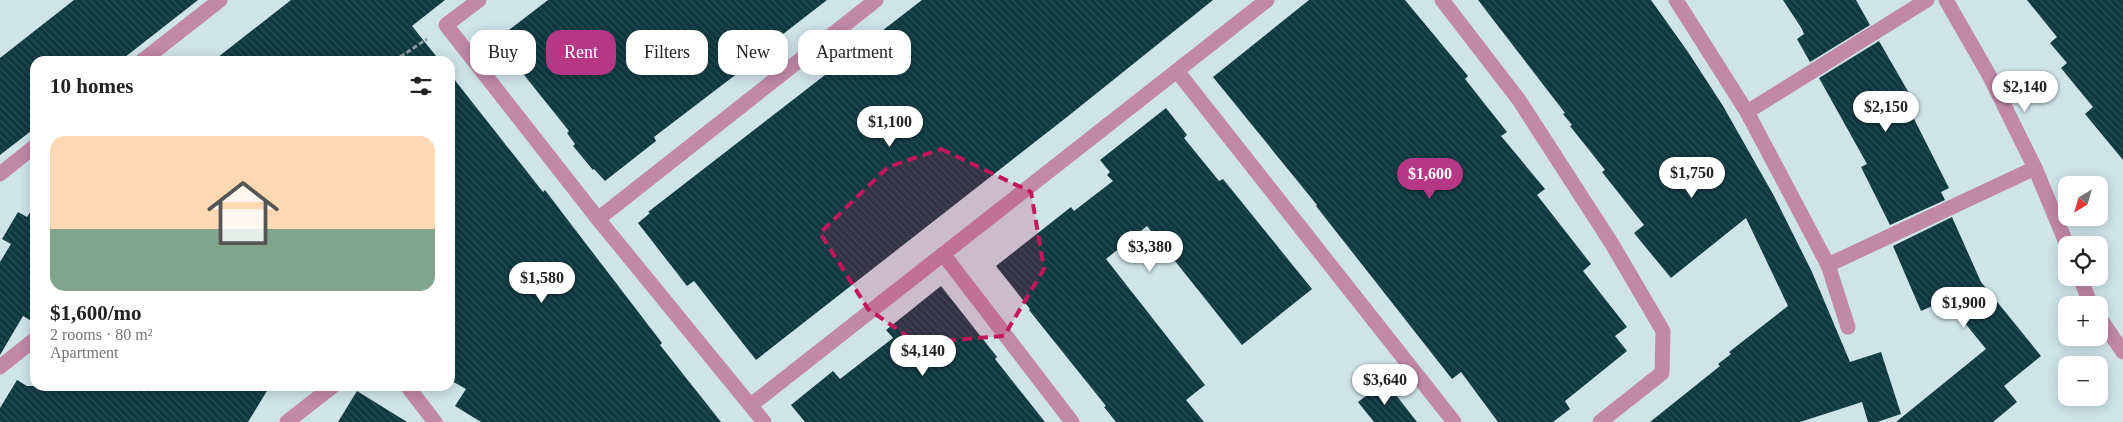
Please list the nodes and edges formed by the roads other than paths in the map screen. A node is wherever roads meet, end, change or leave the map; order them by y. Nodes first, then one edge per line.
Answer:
1 (220, 0) edge
2 (479, 0) edge
3 (876, 0) edge
4 (1267, 0) edge
5 (1442, 0) edge
6 (1676, 0) edge
7 (1926, 0) edge
8 (1946, 0) edge
9 (148, 56) edge
10 (1177, 71) junction
11 (1746, 112) junction
12 (30, 150) edge
13 (2035, 168) junction
14 (0, 174) edge
15 (598, 219) junction
16 (2063, 236) edge
17 (943, 254) junction
18 (1828, 265) junction
19 (1848, 326) dead end
20 (2108, 330) edge
21 (30, 343) edge
22 (2123, 352) edge
23 (0, 367) edge
24 (327, 391) edge
25 (411, 391) edge
26 (751, 405) junction
27 (288, 422) edge
28 (435, 422) edge
29 (764, 422) edge
30 (1072, 422) edge
31 (1454, 422) edge
32 (1600, 422) edge

1 - 9 street
2 - 15 street
3 - 15 street
4 - 10 street
5 - 32 street
6 - 11 street
7 - 11 street
8 - 13 street
10 - 17 street
10 - 31 street
11 - 18 street
12 - 14 street
13 - 16 street
13 - 18 street
15 - 26 street
17 - 26 street
17 - 30 street
18 - 19 street
20 - 22 street
21 - 23 street
24 - 27 street
25 - 28 street
26 - 29 street

